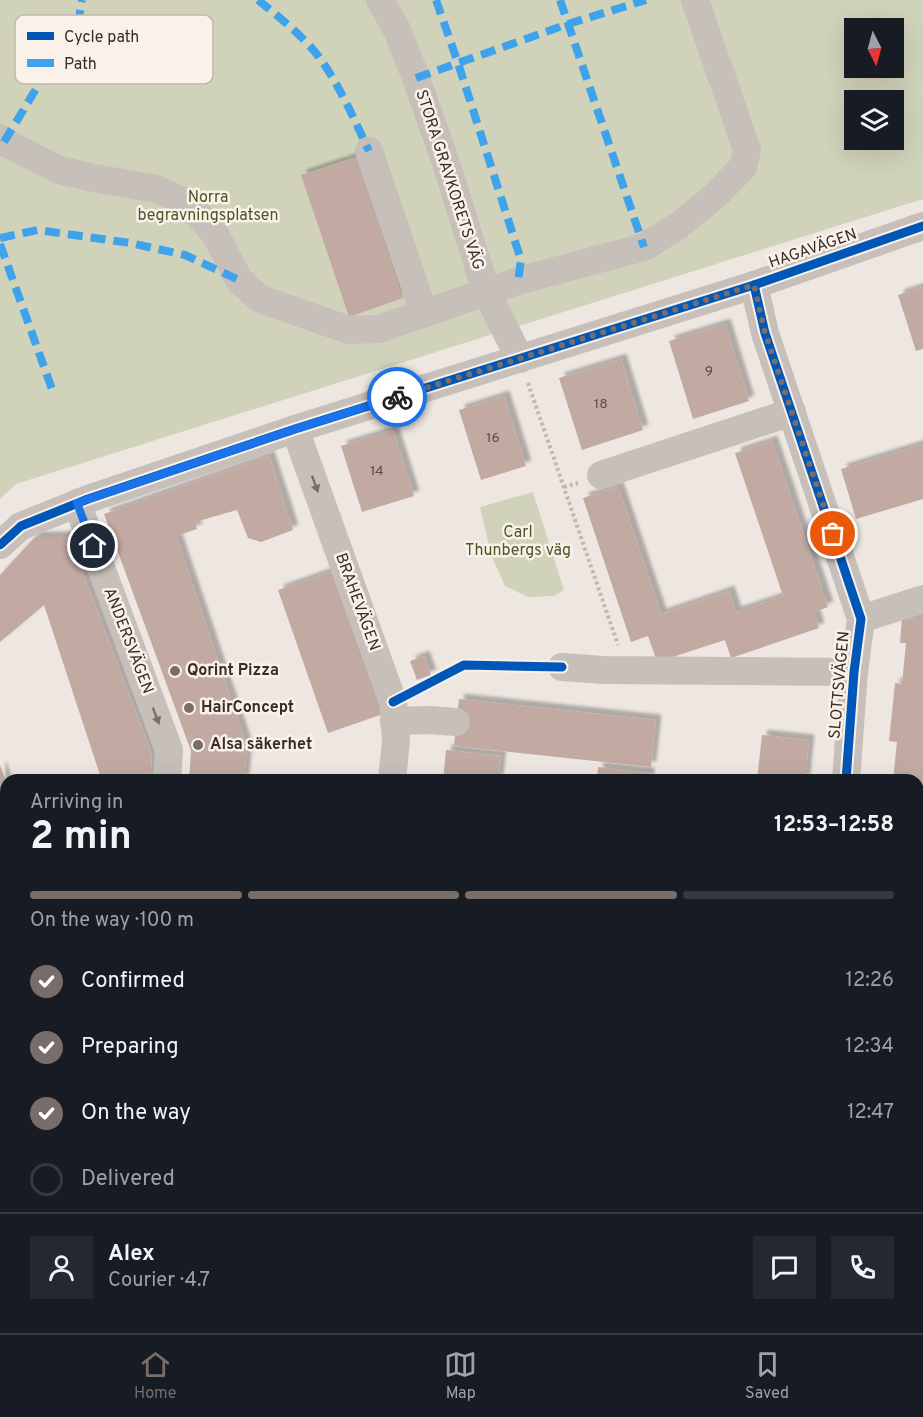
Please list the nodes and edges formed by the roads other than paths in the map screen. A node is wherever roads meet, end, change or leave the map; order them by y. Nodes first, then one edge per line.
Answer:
1 (380, 0) edge
2 (695, 0) edge
3 (0, 138) edge
4 (369, 151) dead end
5 (923, 226) edge
6 (754, 285) junction
7 (486, 291) junction
8 (424, 313) junction
9 (520, 359) junction
10 (792, 411) junction
11 (295, 429) junction
12 (601, 475) dead end
13 (77, 503) junction
14 (0, 545) edge
15 (923, 599) edge
16 (861, 619) junction
17 (562, 667) road end
18 (854, 672) junction
19 (393, 712) junction
20 (456, 722) dead end
21 (168, 774) edge
22 (393, 774) edge
23 (846, 774) edge

1 - 7 street, STORA GRAVKORETS VÄG
2 - 7 street
3 - 8 street
4 - 8 street
5 - 6 street, HAGAVÄGEN
6 - 9 street, HAGAVÄGEN
6 - 10 street, SLOTTSVÄGEN
7 - 8 street
7 - 9 street, STORA GRAVKORETS VÄG
9 - 11 street, HAGAVÄGEN
10 - 12 street
10 - 16 street, SLOTTSVÄGEN
11 - 13 street, HAGAVÄGEN
11 -> 19 street, BRAHEVÄGEN
13 - 14 street, HAGAVÄGEN
13 -> 21 street, ANDERSVÄGEN
15 - 16 street
16 - 18 street, SLOTTSVÄGEN
17 - 18 street
18 - 23 street, SLOTTSVÄGEN
19 - 20 street
19 - 22 street, BRAHEVÄGEN

